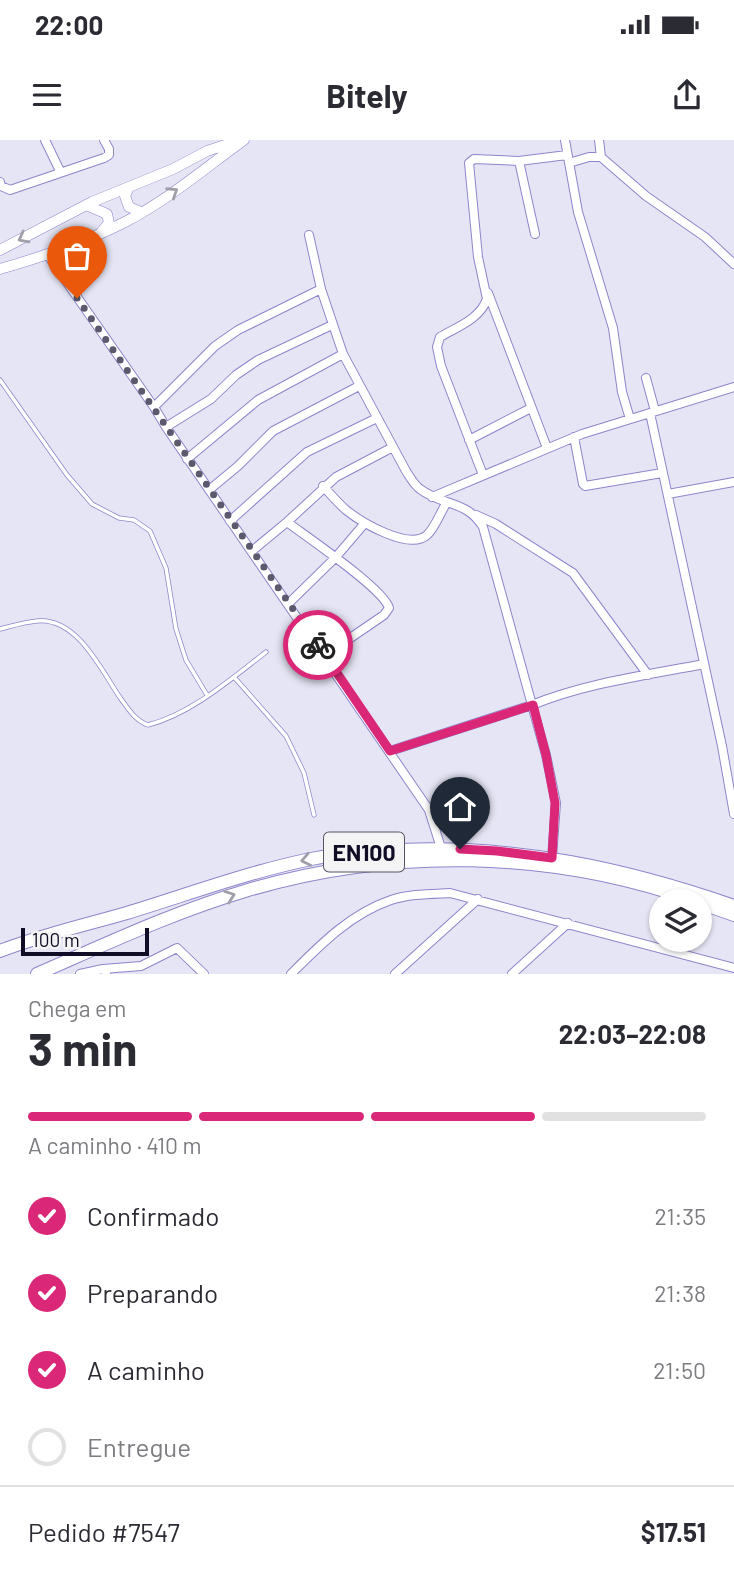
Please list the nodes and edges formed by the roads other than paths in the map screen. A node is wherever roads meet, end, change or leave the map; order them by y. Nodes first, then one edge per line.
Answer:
1 (45, 140) edge
2 (104, 140) edge
3 (243, 140) edge
4 (565, 140) edge
5 (599, 140) edge
6 (601, 158) junction
7 (568, 159) junction
8 (519, 161) junction
9 (60, 172) junction
10 (0, 183) edge
11 (129, 187) junction
12 (86, 205) junction
13 (141, 212) junction
14 (99, 234) junction
15 (535, 234) dead end
16 (309, 235) dead end
17 (0, 250) edge
18 (47, 254) junction
19 (734, 264) edge
20 (0, 269) edge
21 (321, 289) junction
22 (487, 292) junction
23 (332, 325) junction
24 (343, 354) junction
25 (646, 378) dead end
26 (0, 380) edge
27 (359, 386) junction
28 (734, 387) edge
29 (154, 407) junction
30 (531, 408) junction
31 (652, 412) junction
32 (377, 418) junction
33 (630, 419) junction
34 (166, 427) junction
35 (574, 437) junction
36 (469, 440) junction
37 (393, 447) junction
38 (547, 448) junction
39 (187, 458) junction
40 (662, 473) junction
41 (482, 475) junction
42 (734, 482) edge
43 (323, 486) junction
44 (209, 490) junction
45 (668, 494) junction
46 (432, 497) junction
47 (447, 502) junction
48 (475, 515) junction
49 (230, 520) junction
50 (287, 522) junction
51 (365, 523) junction
52 (252, 551) junction
53 (335, 558) junction
54 (288, 604) junction
55 (0, 629) edge
56 (266, 652) dead end
57 (324, 656) junction
58 (704, 664) junction
59 (648, 675) junction
60 (234, 677) junction
61 (207, 695) junction
62 (533, 705) junction
63 (734, 743) edge
64 (722, 746) junction
65 (390, 751) junction
66 (733, 810) edge
67 (314, 815) dead end
68 (441, 848) junction
69 (552, 858) junction
70 (652, 889) edge
71 (478, 899) junction
72 (734, 906) edge
73 (712, 907) edge
74 (734, 915) edge
75 (568, 923) junction
76 (0, 951) edge
77 (734, 968) edge
78 (105, 971) edge
79 (37, 974) edge
80 (80, 974) edge
81 (204, 974) edge
82 (291, 974) edge
83 (395, 974) edge
84 (512, 974) edge

1 - 9 street
2 - 9 street
3 - 11 street
13 -> 3 street
4 - 7 street
5 - 6 street
6 - 7 street
6 - 19 street
7 - 8 street
7 - 33 street
8 - 15 street
8 - 22 street
9 - 10 street
11 - 12 street
11 - 13 street
12 - 14 street
12 -> 17 street
13 - 14 street
14 - 18 street
16 - 21 street
18 - 20 street
18 - 29 street
21 - 23 street
21 - 29 street
22 - 30 street
22 - 36 street
23 - 24 street
23 - 34 street
24 - 27 street
24 - 39 street
25 - 31 street
26 - 61 lane
27 - 32 street
27 - 44 street
28 - 31 street
29 - 34 street
30 - 36 street
30 - 38 street
31 - 33 street
31 - 40 street
32 - 37 street
32 - 49 street
33 - 35 street
34 - 39 street
35 - 38 street
35 - 40 street
36 - 41 street
37 - 43 street
37 - 46 street
38 - 41 street
39 - 44 street
40 - 45 street
41 - 46 street
42 - 45 street
43 - 50 street
43 - 51 street
44 - 49 street
45 - 58 street
46 - 47 street
47 - 48 street
47 - 51 street
48 - 59 street
48 - 62 street
49 - 52 street
50 - 52 street
50 - 53 street
51 - 53 street
52 - 54 street
53 - 54 street
53 - 57 street
54 - 57 street
55 - 61 lane
56 - 60 lane
57 - 65 street
58 - 59 street
58 - 64 street
59 - 62 street
60 - 61 lane
60 - 67 lane
62 - 65 street
62 - 69 street
63 - 64 street
64 - 66 street
65 - 68 street
68 - 69 main road, EN100
68 -> 76 main road, EN100
69 - 72 main road, EN100
79 -> 70 main road, EN100
71 - 75 street
71 - 82 street
71 - 83 street
73 - 74 main road, EN100
75 - 77 street
75 - 84 street
78 - 80 street
78 - 81 street

